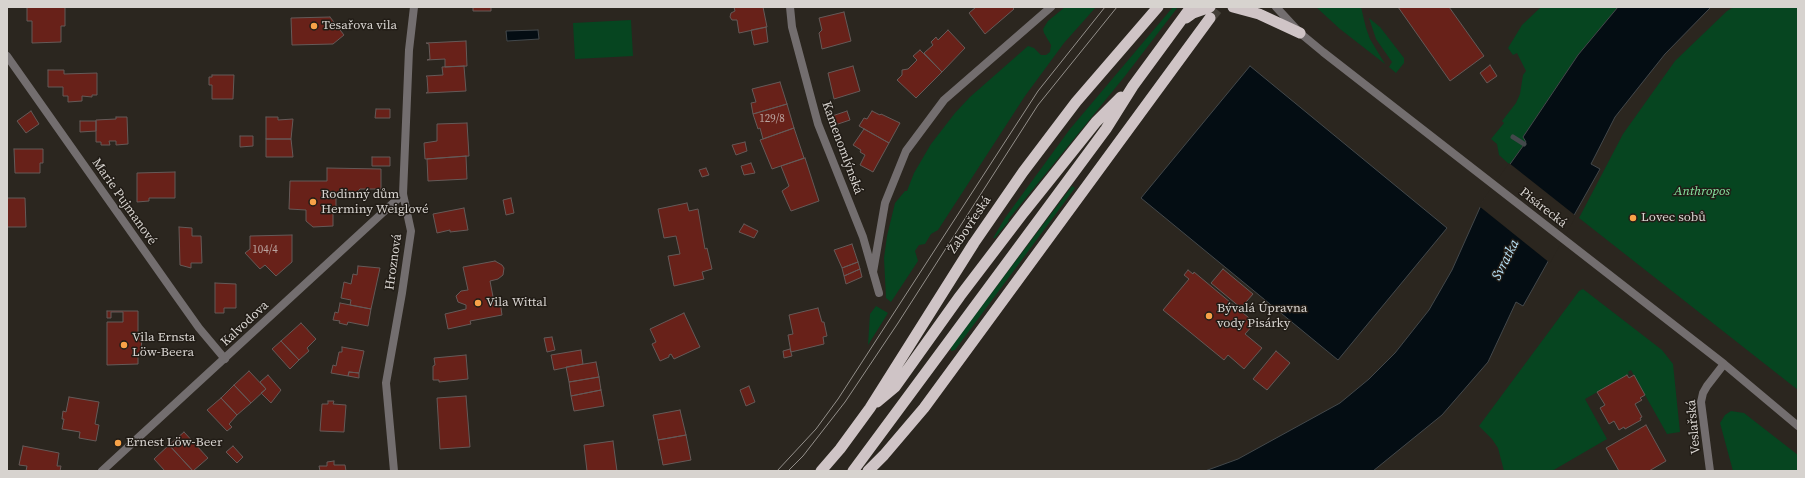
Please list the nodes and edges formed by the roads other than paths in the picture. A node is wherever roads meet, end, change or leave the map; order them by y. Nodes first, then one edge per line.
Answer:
1 (414, 7) edge
2 (790, 7) edge
3 (1051, 7) edge
4 (1158, 7) edge
5 (1191, 7) edge
6 (1210, 7) tunnel mouth
7 (1233, 7) edge
8 (1276, 7) edge
9 (1210, 18) tunnel mouth
10 (1180, 22) junction
11 (1300, 33) junction
12 (7, 56) edge
13 (1133, 86) junction
14 (403, 194) junction
15 (873, 272) junction
16 (879, 293) dead end
17 (225, 359) junction
18 (1724, 364) junction
19 (870, 408) junction
20 (1798, 426) edge
21 (102, 471) edge
22 (394, 471) edge
23 (821, 471) edge
24 (853, 471) edge
25 (868, 471) edge
26 (1710, 471) edge

1 - 14 street, Hroznová
2 - 15 street, Kamenomlýnská
3 - 15 street
4 - 19 highway, Žabovřeská
5 - 10 highway
6 - 10 highway
7 - 11 highway
8 - 11 street, Pisárecká
9 - 25 highway
10 - 13 highway
11 - 18 street, Pisárecká
12 - 17 street, Marie Pujmanové
13 - 19 highway
13 - 24 highway
14 - 17 street, Kalvodova
14 - 22 street, Hroznová
15 - 16 street
17 - 21 street, Kalvodova
18 - 20 street, Pisárecká
18 - 26 street, Veslařská
19 - 23 highway, Žabovřeská

